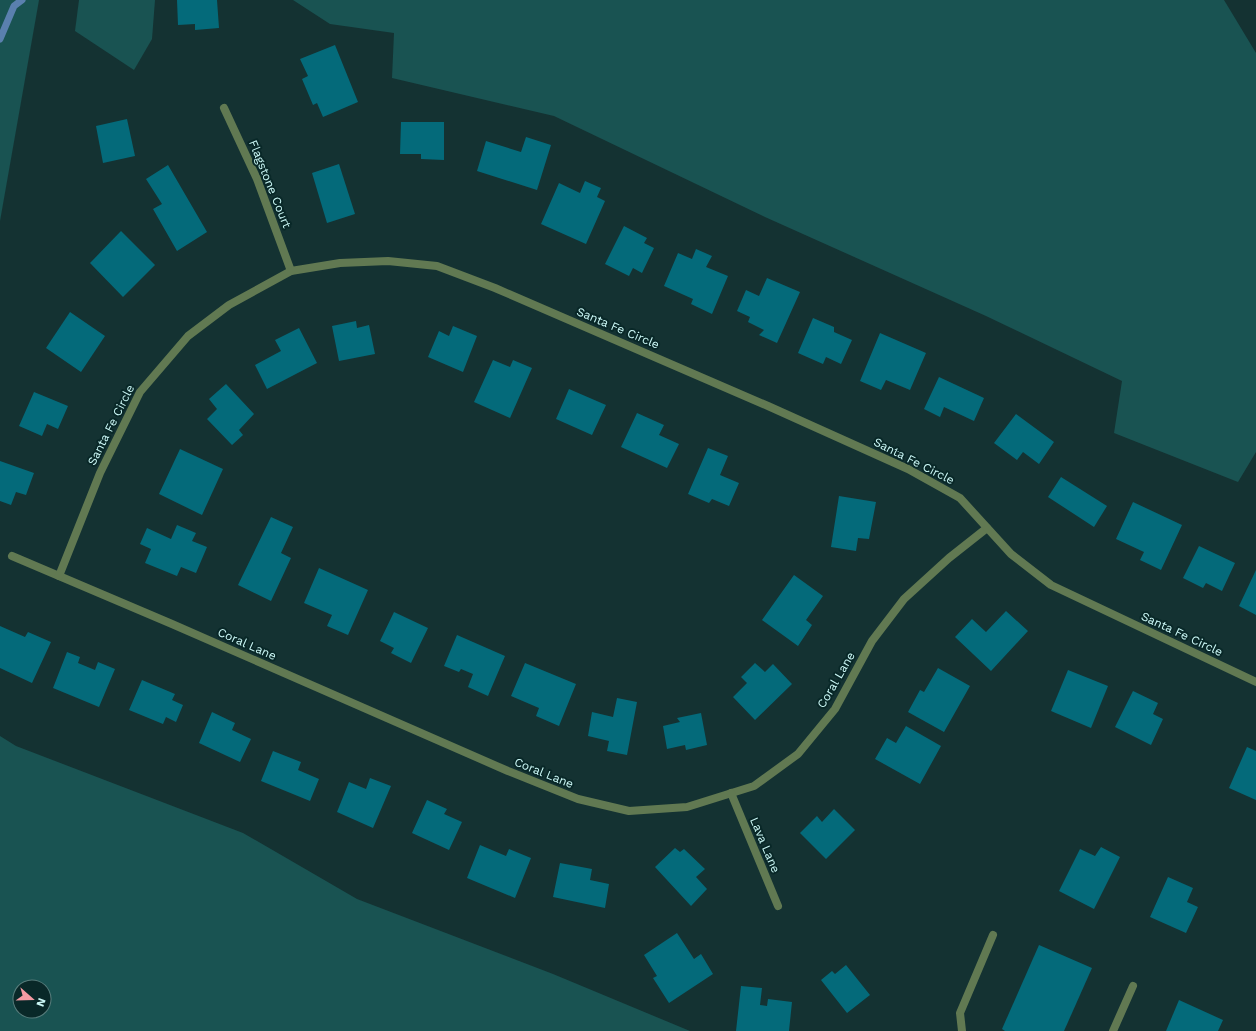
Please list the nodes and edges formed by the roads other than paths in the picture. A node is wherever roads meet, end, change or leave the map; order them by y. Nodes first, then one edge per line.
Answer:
1 (224, 108) dead end
2 (291, 271) junction
3 (987, 528) junction
4 (12, 556) dead end
5 (59, 576) junction
6 (1256, 682) edge
7 (731, 793) junction
8 (778, 906) dead end
9 (993, 935) dead end
10 (1134, 986) dead end
11 (962, 1031) edge
12 (1113, 1031) edge

1 - 2 street, Flagstone Court
2 - 3 street, Santa Fe Circle
2 - 5 street, Santa Fe Circle
3 - 6 street, Santa Fe Circle
3 - 7 street, Coral Lane
4 - 5 street, Coral Lane
5 - 7 street, Coral Lane
7 - 8 street, Lava Lane
9 - 11 street
10 - 12 street

